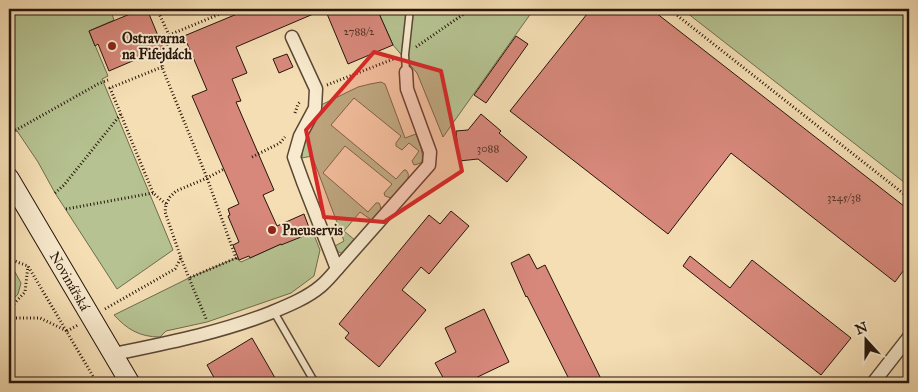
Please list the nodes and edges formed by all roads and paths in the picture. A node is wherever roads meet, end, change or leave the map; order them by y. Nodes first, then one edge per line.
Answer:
1 (158, 9) edge
2 (232, 9) edge
3 (410, 9) edge
4 (472, 9) edge
5 (669, 9) edge
6 (169, 35) junction
7 (292, 37) dead end
8 (405, 54) junction
9 (162, 67) junction
10 (406, 72) joint
11 (108, 80) dead end
12 (316, 89) junction
13 (121, 113) junction
14 (293, 120) dead end
15 (9, 134) edge
16 (286, 135) dead end
17 (252, 157) dead end
18 (224, 169) dead end
19 (9, 178) edge
20 (207, 178) junction
21 (56, 193) dead end
22 (153, 193) junction
23 (909, 198) edge
24 (166, 204) junction
25 (66, 209) dead end
26 (181, 258) junction
27 (9, 259) edge
28 (28, 266) junction
29 (337, 269) junction
30 (189, 278) junction
31 (119, 301) dead end
32 (9, 309) edge
33 (274, 312) junction
34 (9, 318) edge
35 (208, 325) dead end
36 (67, 331) junction
37 (909, 337) edge
38 (9, 341) edge
39 (11, 347) dead end
40 (114, 354) junction
41 (96, 382) edge
42 (127, 382) edge
43 (90, 383) edge
44 (315, 383) edge
45 (873, 383) edge

1 - 6 path
2 - 6 path
3 - 8 lane
4 - 8 path
5 - 23 path
6 - 9 path
7 - 12 street
8 - 10 lane
8 - 12 path
9 - 13 path
9 - 20 path
10 - 29 street
11 - 15 path
12 - 14 path
12 - 29 street
13 - 21 path
13 - 22 path
16 - 17 path
18 - 20 path
19 - 40 street, Novinářská
20 - 24 path
20 - 30 path
22 - 24 path
22 - 25 path
24 - 26 path
26 - 30 path
26 - 31 path
27 - 28 path
28 - 32 path
28 - 36 path
29 - 33 street
30 - 35 path
33 - 40 street
33 - 44 lane
34 - 36 path
36 - 41 path
37 - 45 street
38 - 39 path
40 - 42 street, Novinářská
41 - 43 path

